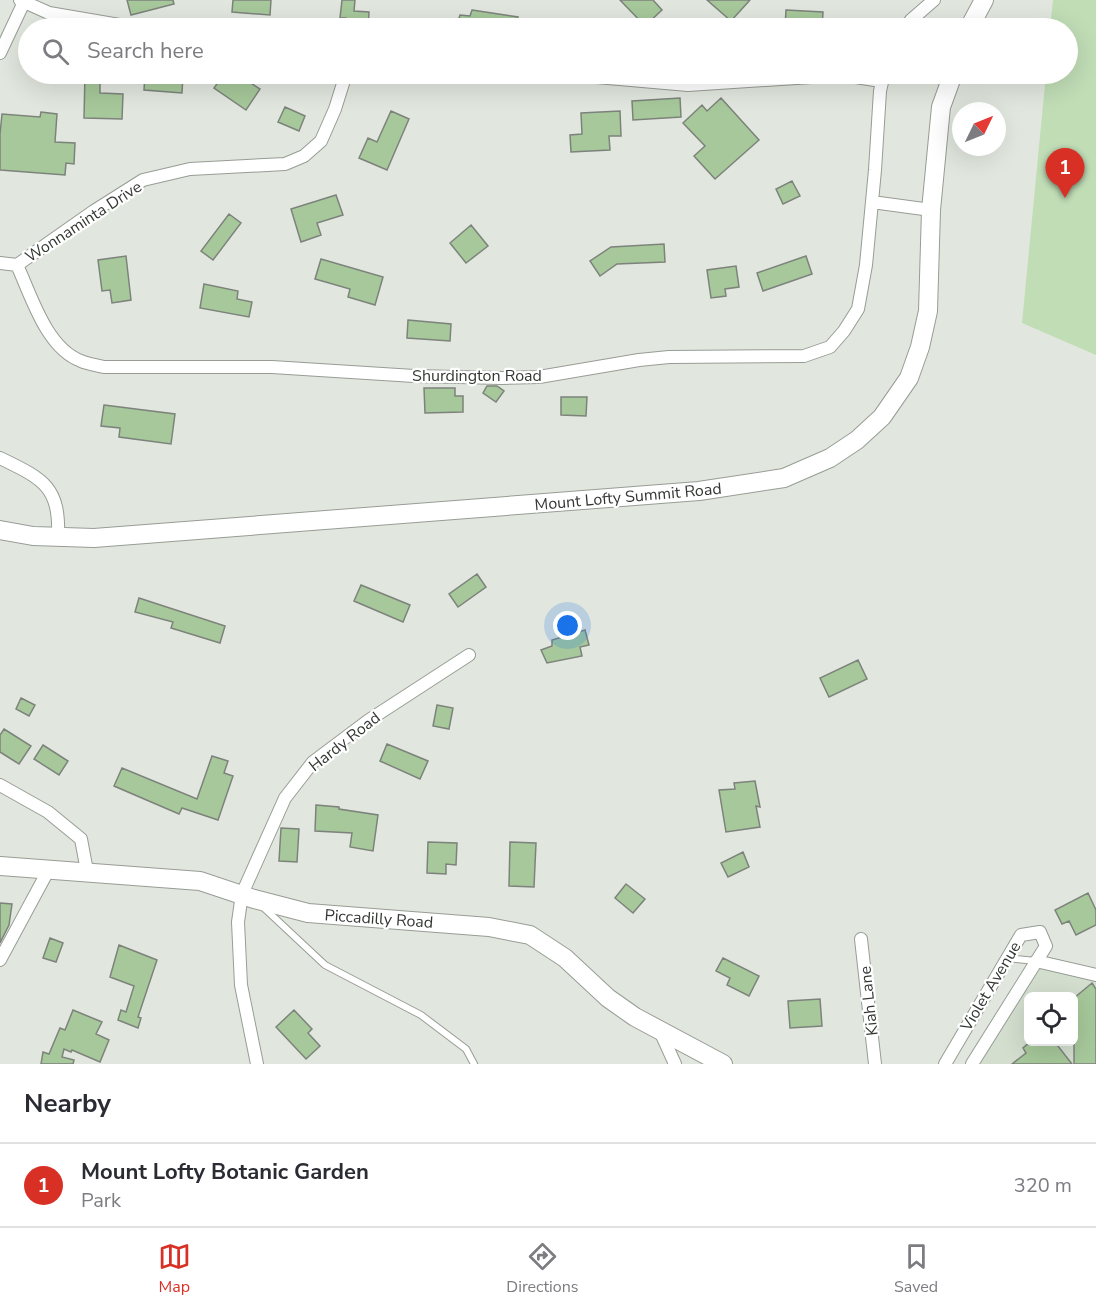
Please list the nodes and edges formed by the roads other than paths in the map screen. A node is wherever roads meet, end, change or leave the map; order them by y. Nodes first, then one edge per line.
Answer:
1 (934, 0) edge
2 (984, 0) edge
3 (22, 1) edge
4 (79, 18) edge
5 (913, 18) edge
6 (974, 18) edge
7 (0, 53) edge
8 (343, 84) edge
9 (677, 84) edge
10 (704, 84) edge
11 (882, 84) edge
12 (949, 84) edge
13 (872, 202) junction
14 (931, 210) junction
15 (0, 263) edge
16 (17, 265) junction
17 (0, 458) edge
18 (0, 530) edge
19 (58, 537) junction
20 (469, 655) dead end
21 (0, 785) edge
22 (0, 866) edge
23 (49, 869) junction
24 (87, 871) junction
25 (248, 896) junction
26 (861, 939) dead end
27 (1006, 958) junction
28 (0, 960) edge
29 (1036, 962) junction
30 (1096, 975) edge
31 (660, 1030) junction
32 (257, 1064) edge
33 (474, 1064) edge
34 (675, 1064) edge
35 (723, 1064) edge
36 (874, 1064) edge
37 (945, 1064) edge
38 (972, 1064) edge

1 - 5 street
2 - 6 main road
3 - 4 street
3 - 7 street
8 - 16 street, Wonnaminta Drive
9 - 10 street
11 - 13 street, Shurdington Road
12 - 14 main road, Mount Lofty Summit Road
13 - 14 street
13 - 16 street, Shurdington Road
14 - 19 main road, Mount Lofty Summit Road
15 - 16 street
17 - 19 street
18 - 19 main road, Mount Lofty Summit Road
20 - 25 street, Hardy Road
21 - 24 street
22 - 23 main road, Piccadilly Road
23 - 24 main road, Piccadilly Road
23 - 28 street
24 - 25 main road, Piccadilly Road
25 - 31 main road, Piccadilly Road
25 - 32 street, Hardy Road
25 - 33 lane
26 - 36 street, Kiah Lane
27 - 29 lane
27 - 29 street, Violet Avenue
27 - 37 street, Violet Avenue
29 - 30 street
29 - 38 street, Violet Avenue
31 - 34 street
31 - 35 main road, Piccadilly Road

